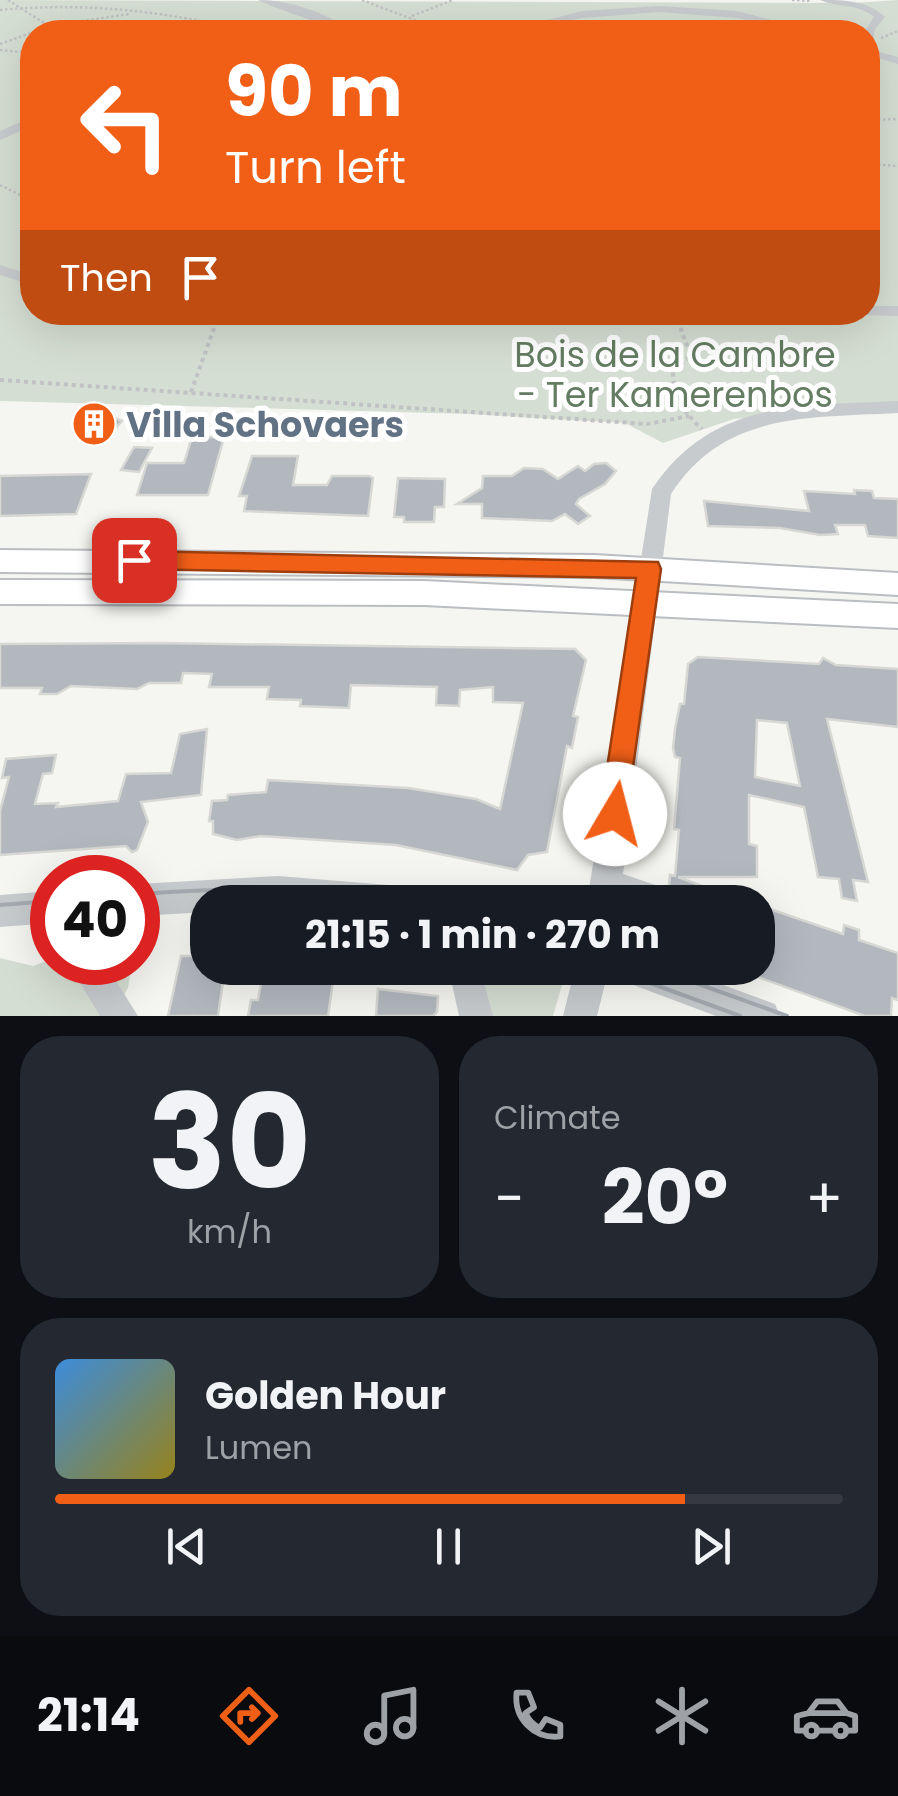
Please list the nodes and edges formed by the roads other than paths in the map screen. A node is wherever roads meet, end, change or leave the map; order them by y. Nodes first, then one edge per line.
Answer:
1 (263, 0) edge
2 (825, 0) edge
3 (852, 1) edge
4 (325, 20) edge
5 (564, 20) edge
6 (763, 20) edge
7 (877, 20) edge
8 (898, 407) edge
9 (0, 561) edge
10 (649, 569) junction
11 (898, 584) edge
12 (0, 592) edge
13 (644, 602) junction
14 (898, 616) edge
15 (605, 885) edge
16 (190, 897) edge
17 (160, 899) edge
18 (30, 909) edge
19 (0, 911) edge
20 (99, 985) edge
21 (469, 985) edge
22 (588, 985) edge
23 (705, 985) edge
24 (121, 1016) edge
25 (476, 1016) edge
26 (580, 1016) edge
27 (763, 1016) edge

1 - 4 street
2 - 3 street
3 - 7 street
5 - 6 street
8 - 10 street
9 - 10 main road
10 - 11 main road
10 - 13 street
12 - 13 main road
13 - 14 main road
13 - 15 street
16 - 17 street
18 - 19 street
20 - 24 street
21 - 25 street
22 - 26 street
23 - 27 street

